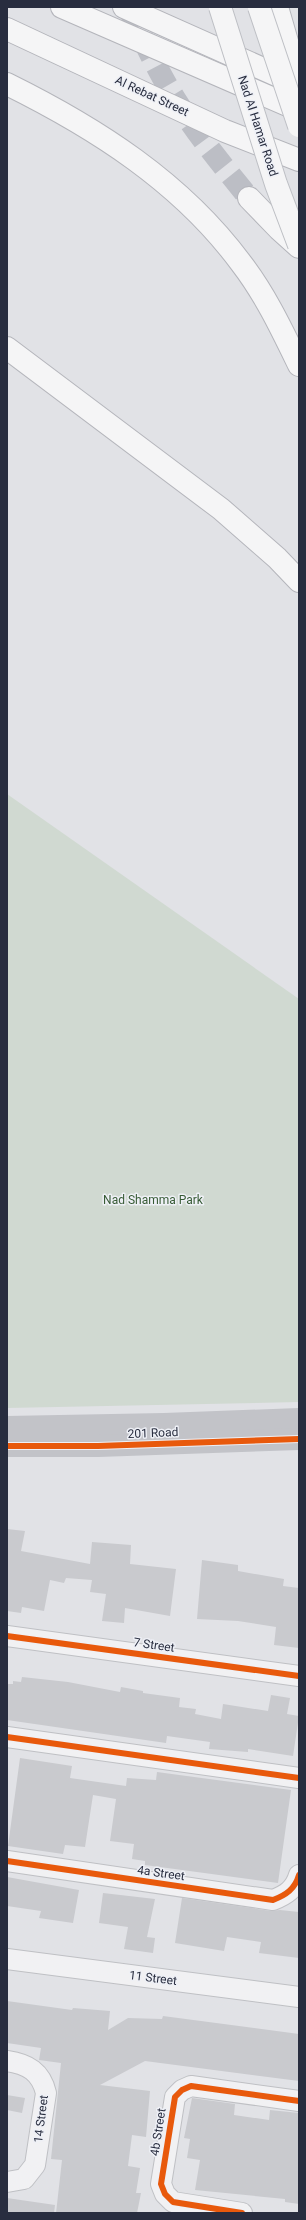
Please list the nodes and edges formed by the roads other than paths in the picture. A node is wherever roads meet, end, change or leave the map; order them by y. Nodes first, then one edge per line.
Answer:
1 (62, 7) edge
2 (124, 7) edge
3 (220, 7) edge
4 (259, 7) edge
5 (277, 7) edge
6 (7, 29) edge
7 (7, 84) edge
8 (299, 84) edge
9 (299, 110) edge
10 (299, 126) edge
11 (299, 160) edge
12 (250, 198) tunnel mouth
13 (299, 246) edge
14 (7, 348) edge
15 (299, 366) edge
16 (299, 581) edge
17 (299, 1419) edge
18 (7, 1427) edge
19 (299, 1439) edge
20 (7, 1446) edge
21 (7, 1636) edge
22 (299, 1676) edge
23 (7, 1737) edge
24 (299, 1778) edge
25 (7, 1861) edge
26 (299, 1875) edge
27 (7, 1959) edge
28 (299, 1997) edge
29 (7, 2061) edge
30 (299, 2101) edge
31 (7, 2182) edge
32 (242, 2213) edge

1 - 9 main road
2 - 8 main road
3 - 13 main road, Nad Al Hamar Road, bridge
4 - 10 main road, bridge
5 - 8 main road
6 - 11 main road, Al Rebat Street
7 - 15 main road
12 - 13 main road
14 - 16 main road
17 - 18 street, 201 Road
19 - 20 street, 201 Road
21 - 22 street, 7 Street
23 - 24 street
25 - 26 street, 4a Street
27 - 28 street, 11 Street
29 - 31 street, 14 Street
30 - 32 street, 4b Street

